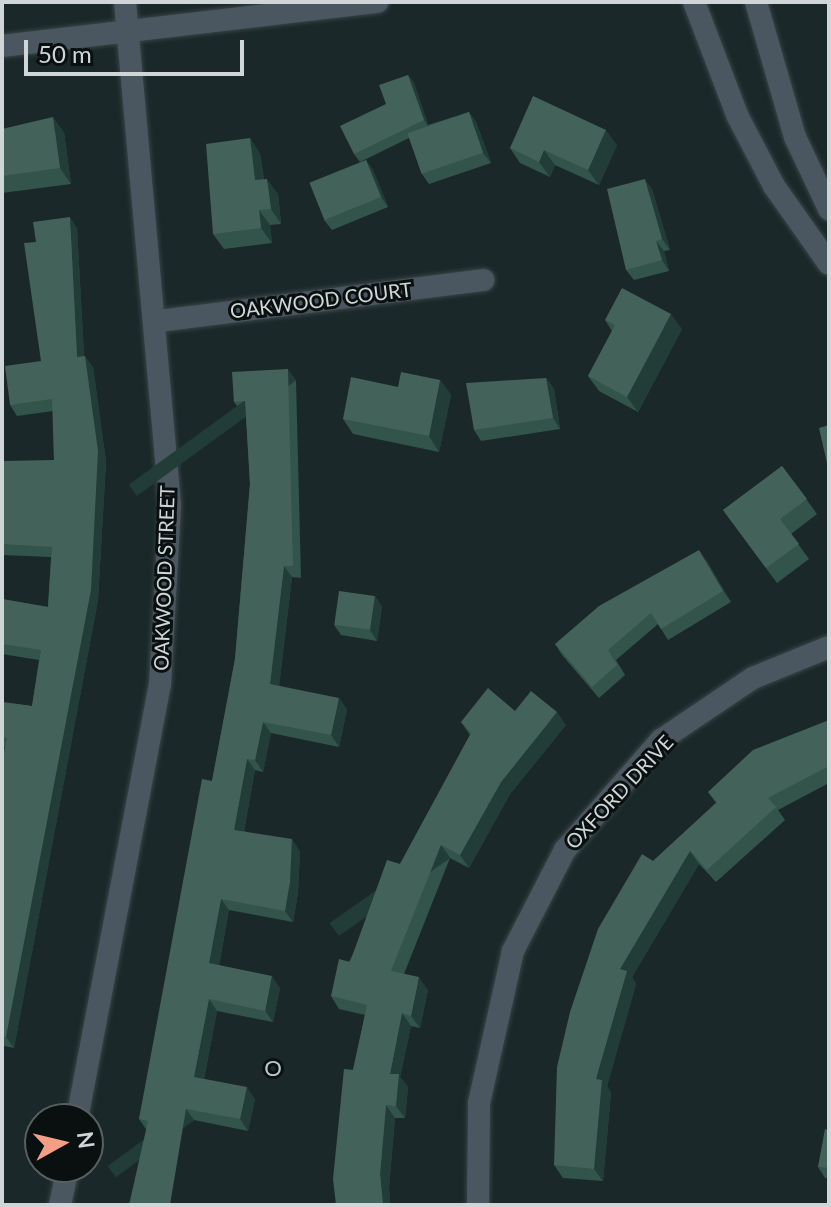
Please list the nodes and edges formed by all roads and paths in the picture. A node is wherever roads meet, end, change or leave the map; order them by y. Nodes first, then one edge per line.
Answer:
1 (125, 2) edge
2 (377, 2) edge
3 (694, 2) edge
4 (756, 2) edge
5 (130, 31) junction
6 (2, 46) edge
7 (829, 209) edge
8 (829, 264) edge
9 (483, 280) dead end
10 (159, 321) junction
11 (829, 647) edge
12 (80, 1103) edge
13 (65, 1183) edge
14 (60, 1205) edge
15 (478, 1205) edge

1 - 5 street, OAKWOOD STREET
2 - 5 street
3 - 8 street
4 - 7 street
5 - 6 street
5 - 10 street, OAKWOOD STREET
9 - 10 street, OAKWOOD COURT
10 - 12 street, OAKWOOD STREET
11 - 15 street, OXFORD DRIVE
13 - 14 street

